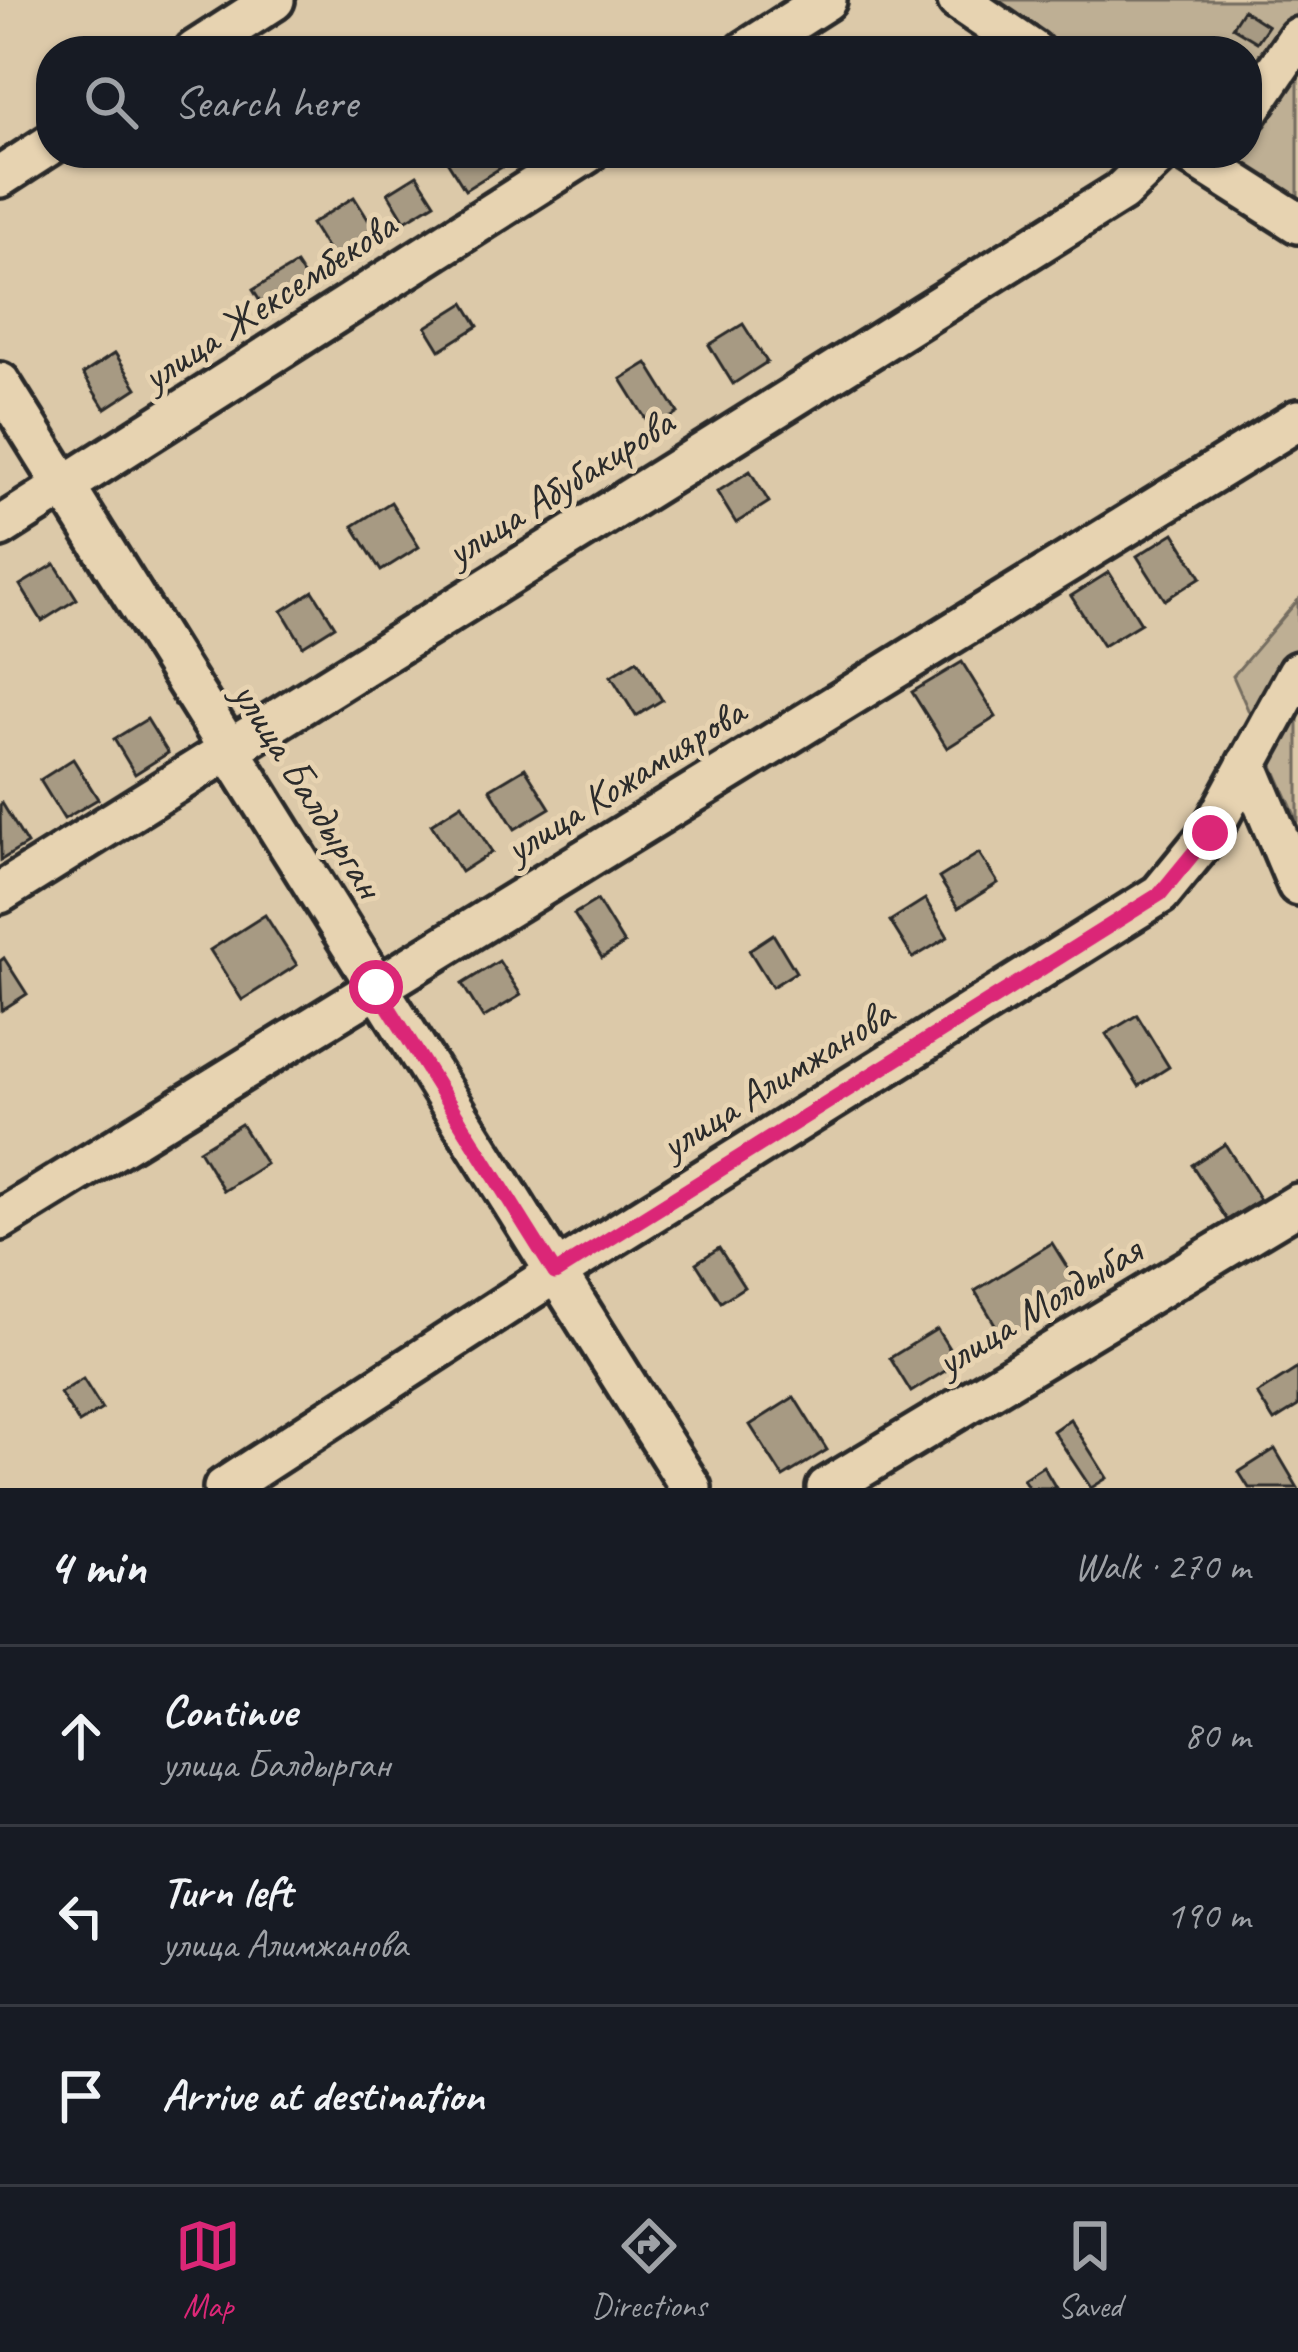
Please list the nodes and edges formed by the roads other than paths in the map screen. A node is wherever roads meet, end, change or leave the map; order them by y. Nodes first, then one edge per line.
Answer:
1 (274, 0) edge
2 (826, 0) edge
3 (958, 0) edge
4 (218, 36) edge
5 (770, 36) edge
6 (1012, 36) edge
7 (1298, 38) edge
8 (1262, 91) edge
9 (36, 154) edge
10 (564, 168) edge
11 (1145, 168) edge
12 (1221, 168) edge
13 (0, 177) edge
14 (1298, 223) edge
15 (0, 382) edge
16 (1298, 420) edge
17 (65, 487) junction
18 (0, 527) edge
19 (1298, 672) edge
20 (227, 747) junction
21 (1247, 764) junction
22 (1298, 885) edge
23 (0, 893) edge
24 (376, 987) junction
25 (1298, 1204) edge
26 (0, 1220) edge
27 (555, 1273) junction
28 (224, 1488) edge
29 (692, 1488) edge
30 (827, 1488) edge

1 - 4 street
2 - 5 street
3 - 6 street
7 - 8 street
9 - 13 street
10 - 17 street, улица Жексембекова
11 - 20 street, улица Абубакирова
12 - 14 street
15 - 17 street, улица Балдырган
16 - 24 street, улица Кожамиярова
17 - 18 street, улица Жексембекова
17 - 20 street, улица Балдырган
19 - 21 street, улица Алимжанова
20 - 23 street, улица Абубакирова
20 - 24 street, улица Балдырган
21 - 22 street
21 - 27 street, улица Алимжанова
24 - 26 street, улица Кожамиярова
24 - 27 street, улица Балдырган
25 - 30 street, улица Молдыбая
27 - 28 street, улица Алимжанова
27 - 29 street, улица Балдырган

